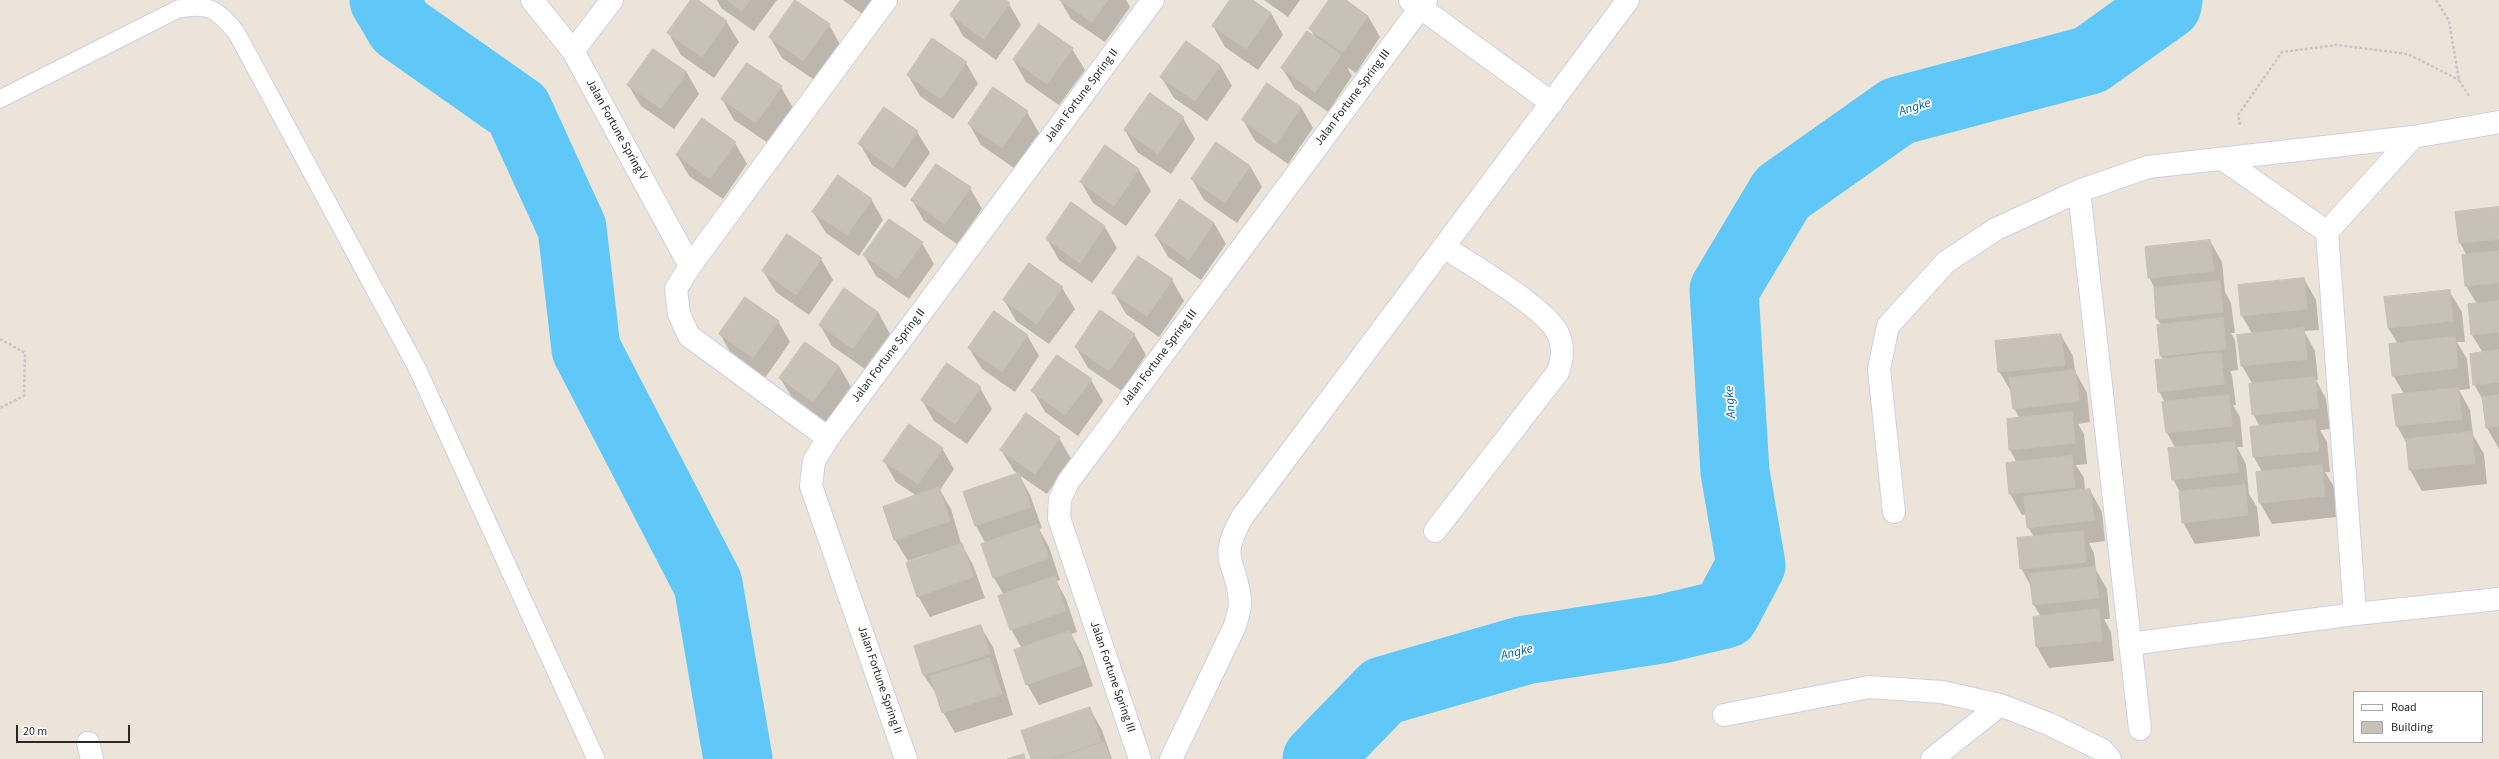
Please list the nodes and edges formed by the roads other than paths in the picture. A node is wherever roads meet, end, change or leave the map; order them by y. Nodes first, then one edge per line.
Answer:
1 (532, 0) edge
2 (612, 0) edge
3 (886, 0) edge
4 (1153, 0) edge
5 (1628, 0) edge
6 (1419, 3) edge
7 (573, 51) junction
8 (0, 100) edge
9 (1552, 103) junction
10 (2493, 123) edge
11 (2413, 137) junction
12 (2224, 160) junction
13 (2079, 192) junction
14 (2327, 232) junction
15 (1444, 247) junction
16 (690, 266) junction
17 (828, 438) junction
18 (1894, 512) dead end
19 (1435, 531) dead end
20 (2499, 599) edge
21 (2355, 614) junction
22 (2130, 644) junction
23 (2000, 705) junction
24 (1724, 715) dead end
25 (2140, 729) dead end
26 (2101, 756) edge
27 (596, 759) edge
28 (906, 759) edge
29 (1140, 759) edge
30 (1171, 759) edge
31 (1932, 759) edge

1 - 7 street, Jalan Fortune Spring V
2 - 7 street
3 - 16 street
4 - 17 street, Jalan Fortune Spring II
5 - 9 street
6 - 9 street
6 - 29 street, Jalan Fortune Spring III
7 - 16 street, Jalan Fortune Spring V
8 - 27 lane
9 - 15 street
10 - 11 street
11 - 12 street
11 - 14 street
12 - 13 street
12 - 14 street
13 - 18 street
13 - 22 street
14 - 21 street
15 - 19 street
15 - 30 street
16 - 17 street
17 - 28 street, Jalan Fortune Spring II
20 - 21 street
21 - 22 street
22 - 25 street
23 - 24 street
23 - 26 street
23 - 31 street

